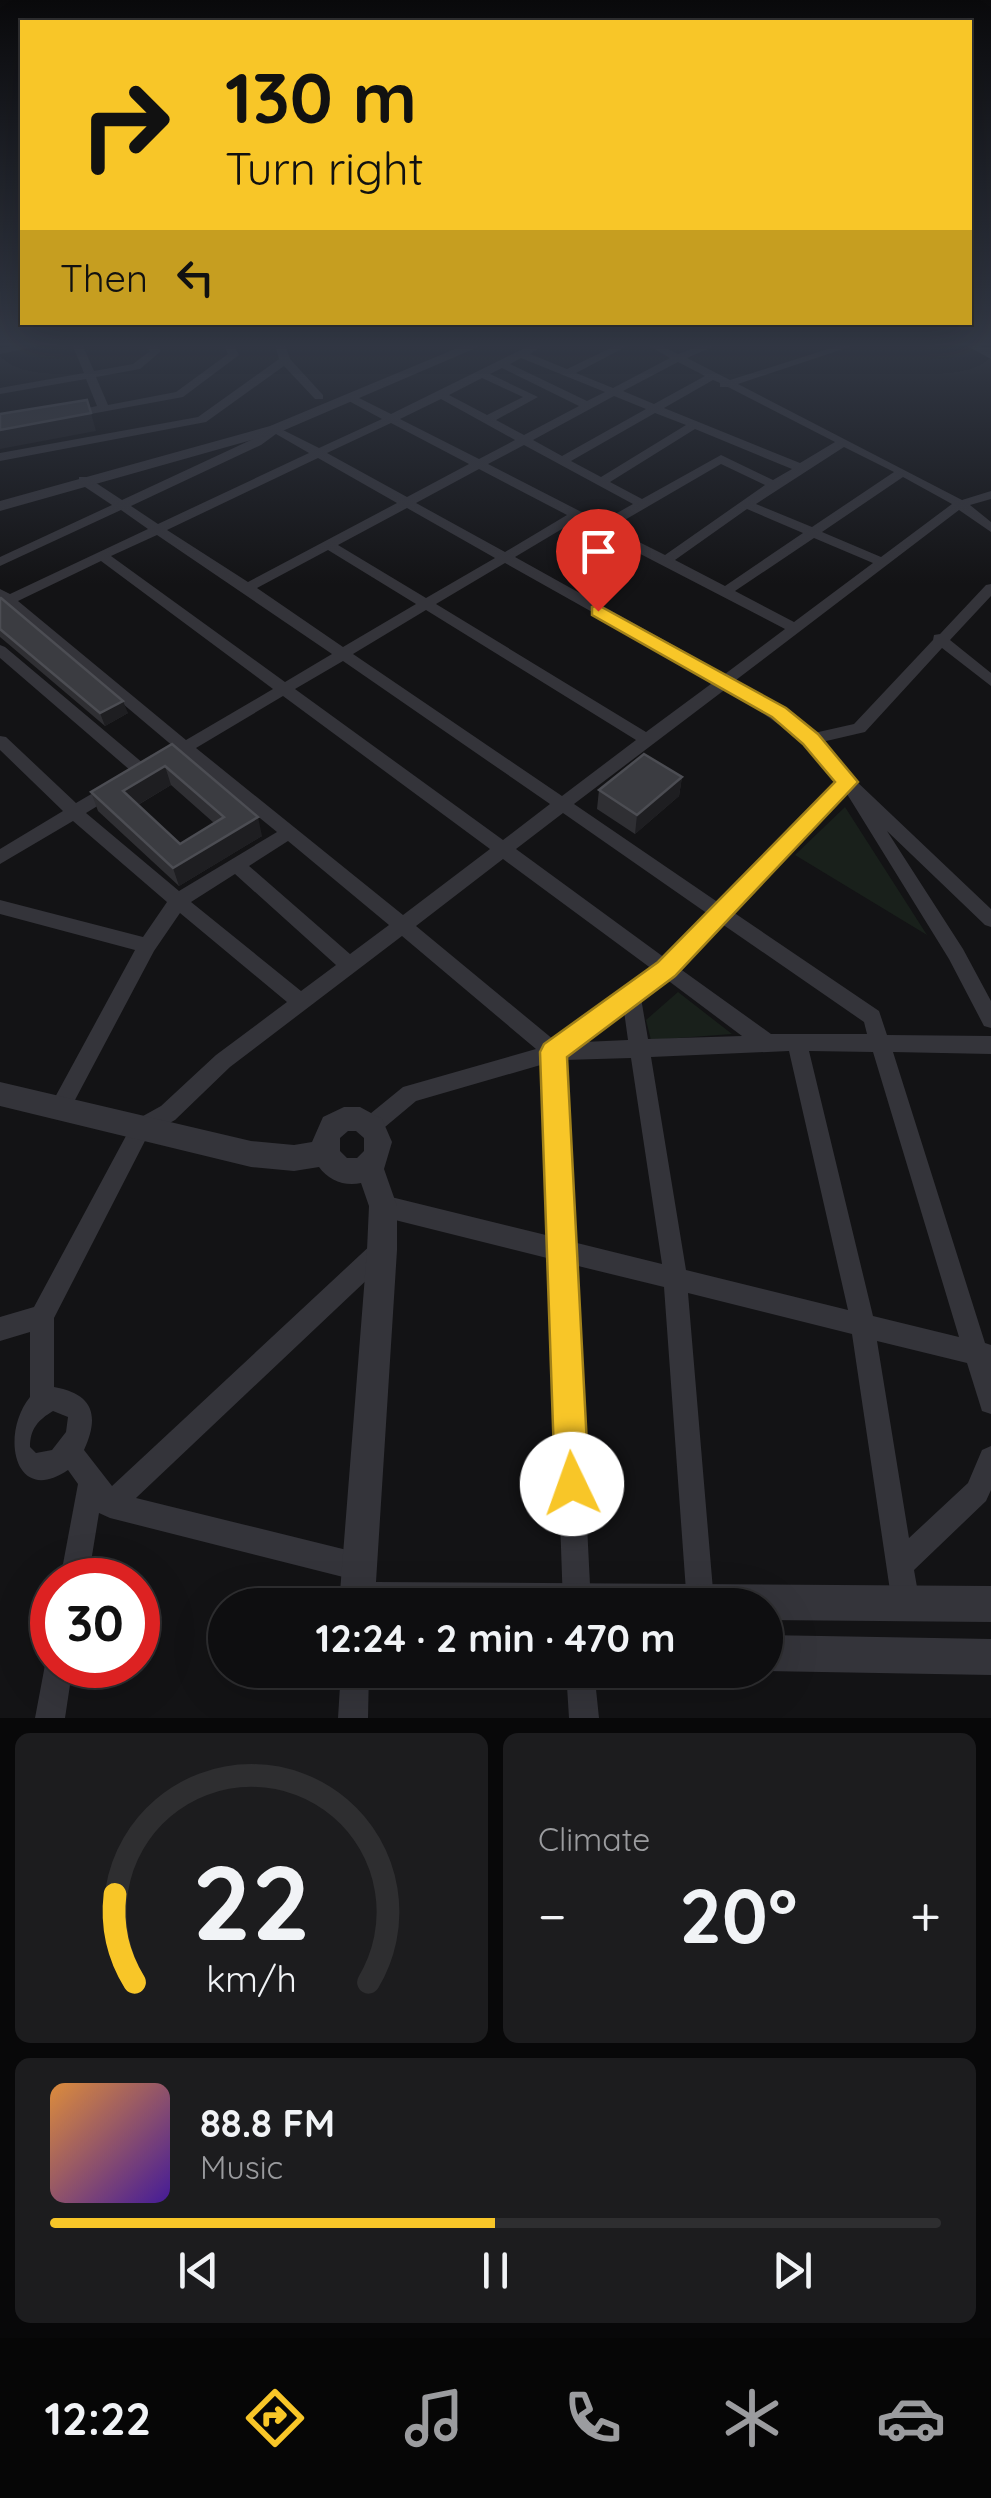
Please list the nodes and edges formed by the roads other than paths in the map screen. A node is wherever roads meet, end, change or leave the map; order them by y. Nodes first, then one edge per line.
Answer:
1 (179, 424) edge
2 (243, 424) edge
3 (287, 424) edge
4 (374, 424) edge
5 (399, 424) edge
6 (495, 424) edge
7 (554, 424) edge
8 (629, 424) edge
9 (804, 424) edge
10 (694, 425) joint
11 (275, 429) junction
12 (524, 440) junction
13 (842, 443) junction
14 (316, 452) junction
15 (0, 456) edge
16 (562, 461) junction
17 (478, 465) junction
18 (801, 468) junction
19 (902, 472) junction
20 (83, 480) junction
21 (601, 482) junction
22 (774, 486) junction
23 (0, 490) edge
24 (991, 495) edge
25 (406, 503) junction
26 (958, 504) junction
27 (644, 505) junction
28 (748, 505) junction
29 (0, 506) edge
30 (121, 506) junction
31 (576, 515) junction
32 (601, 528) junction
33 (991, 528) edge
34 (154, 530) junction
35 (813, 533) junction
36 (332, 546) junction
37 (101, 555) junction
38 (504, 558) junction
39 (665, 561) junction
40 (0, 562) edge
41 (882, 562) junction
42 (247, 588) junction
43 (991, 588) edge
44 (725, 592) junction
45 (3, 599) edge
46 (426, 604) junction
47 (795, 628) junction
48 (940, 638) junction
49 (0, 650) edge
50 (343, 654) junction
51 (991, 681) edge
52 (724, 682) junction
53 (285, 688) junction
54 (811, 739) junction
55 (647, 740) junction
56 (0, 741) edge
57 (182, 749) junction
58 (144, 773) junction
59 (848, 782) junction
60 (562, 804) junction
61 (73, 811) junction
62 (288, 833) junction
63 (505, 848) junction
64 (0, 857) edge
65 (236, 865) junction
66 (178, 901) junction
67 (0, 907) edge
68 (722, 914) junction
69 (991, 920) edge
70 (404, 924) junction
71 (147, 946) junction
72 (349, 965) junction
73 (666, 969) junction
74 (631, 995) junction
75 (301, 1002) junction
76 (991, 1020) edge
77 (797, 1042) junction
78 (881, 1042) junction
79 (768, 1044) junction
80 (991, 1045) edge
81 (641, 1050) junction
82 (554, 1052) junction
83 (0, 1094) edge
84 (60, 1108) junction
85 (372, 1125) junction
86 (141, 1128) junction
87 (324, 1152) junction
88 (368, 1164) junction
89 (383, 1206) junction
90 (561, 1249) junction
91 (382, 1250) junction
92 (675, 1276) junction
93 (42, 1316) junction
94 (863, 1325) junction
95 (0, 1329) edge
96 (983, 1356) edge
97 (991, 1402) edge
98 (42, 1403) junction
99 (8, 1446) edge
100 (71, 1452) junction
101 (991, 1459) edge
102 (92, 1480) junction
103 (110, 1505) junction
104 (78, 1558) edge
105 (901, 1564) junction
106 (349, 1588) edge
107 (358, 1588) edge
108 (576, 1588) edge
109 (699, 1588) edge
110 (783, 1603) edge
111 (906, 1604) junction
112 (991, 1604) edge
113 (783, 1653) edge
114 (991, 1656) edge
115 (55, 1688) edge
116 (355, 1688) edge
117 (582, 1688) edge
118 (50, 1718) edge
119 (353, 1718) edge
120 (584, 1718) edge

1 - 15 street
2 - 23 street
3 - 11 street
4 - 14 street
5 - 17 street
6 - 12 street
7 - 12 street
8 - 16 street
9 - 13 street
10 - 18 street
10 - 21 street
11 - 14 street
11 - 20 street
11 - 30 street
12 - 16 street
12 - 17 street
13 - 18 street
13 - 19 street
14 - 25 street
14 - 34 street
16 - 21 street
17 - 25 street
17 - 31 street
18 - 22 street
19 - 26 street
19 - 35 street
20 - 29 street
20 - 30 street
21 - 27 street
22 - 27 street
22 - 28 street
24 - 26 street
25 - 36 street
25 - 38 street
26 - 33 street
26 - 41 street
27 - 32 street
28 - 35 street
28 - 39 street
30 - 34 street
30 - 40 street
31 - 32 street
31 - 38 street
32 - 39 street
34 - 37 street
34 - 42 street
35 - 41 street
35 - 44 street
36 - 42 street
36 - 46 street
37 - 45 street
37 - 53 street
38 - 46 street
38 - 52 street
39 - 44 street
41 - 47 street
42 - 50 street
43 - 48 street
44 - 47 street
45 - 57 street
46 - 50 street
46 - 55 street
47 - 52 street
48 - 51 street
48 - 54 street
49 - 58 street
50 - 53 street
50 - 60 street
52 - 54 street
52 - 55 street
53 - 57 street
53 - 63 street
54 - 59 street
55 - 60 street
56 - 61 street
57 - 58 street
57 - 62 street
58 - 61 street
59 - 68 street
59 - 69 street
59 - 76 street
60 - 63 street
60 - 68 street
61 - 64 street
61 - 66 street
62 - 65 street
62 - 70 street
63 - 70 street
63 - 73 street
65 - 66 street
65 - 72 street
66 - 71 street
66 - 75 street
67 - 71 street
68 - 73 street
68 - 78 street
70 - 72 street
70 - 82 street
71 - 84 street
72 - 75 street
73 - 74 street
73 - 79 street
74 - 81 street
74 - 82 street
75 - 86 street
77 - 78 street
77 - 79 street
77 - 94 street
78 - 80 street
78 - 96 street
79 - 81 street
81 - 82 street
81 - 92 street
82 - 85 street
82 - 90 street
83 - 84 street
84 - 86 street
85 - 87 street
85 - 88 street
86 - 87 street
86 - 93 street
87 - 88 street
88 - 89 street
89 - 90 street
89 - 91 street
90 - 92 street
90 - 108 street
91 - 103 street
91 - 107 street
92 - 94 street
92 - 109 street
93 - 95 street
93 - 98 street
94 - 96 street
94 - 105 street
96 - 97 street
98 - 99 street
98 - 100 street
99 - 100 street
100 - 102 street
101 - 105 street
102 - 103 street
102 - 104 street
103 - 106 street
105 - 111 street
110 - 111 street
111 - 112 street
113 - 114 street
115 - 118 street
116 - 119 street
117 - 120 street

